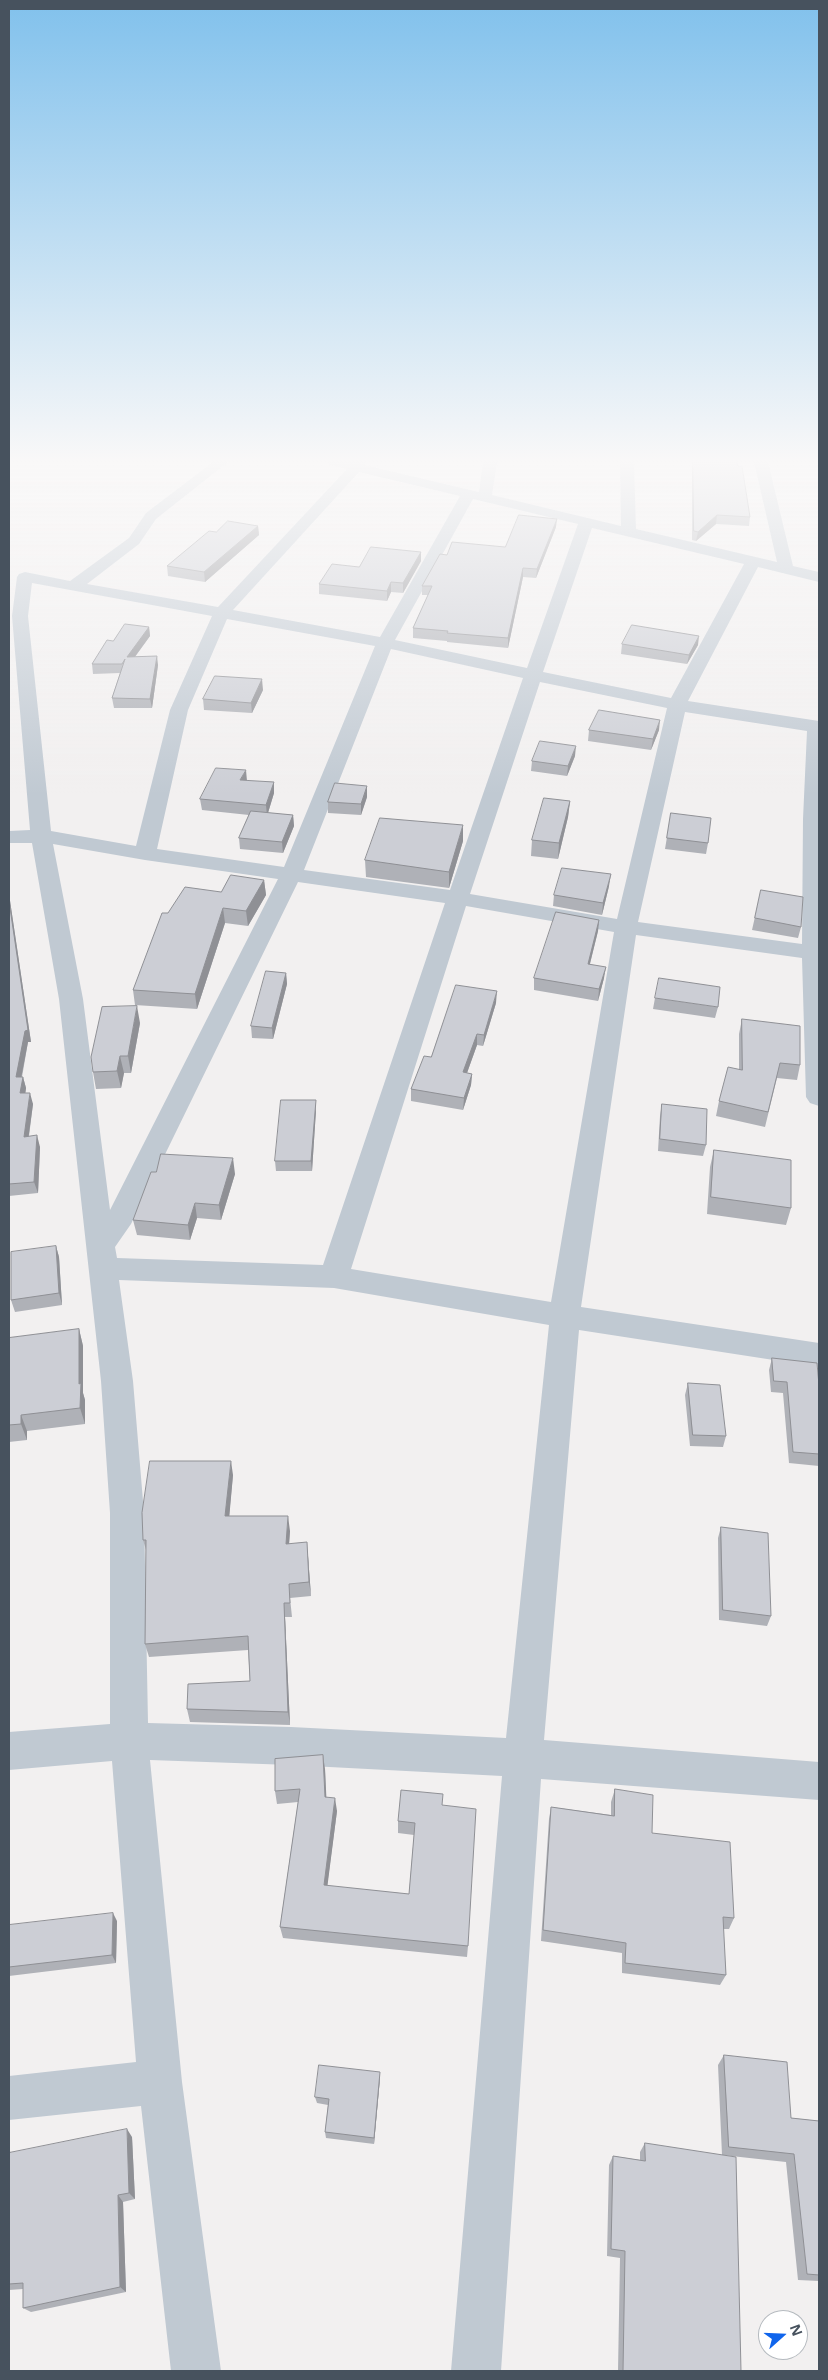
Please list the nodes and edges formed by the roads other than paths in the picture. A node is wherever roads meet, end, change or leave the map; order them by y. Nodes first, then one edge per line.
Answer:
1 (89, 573) edge
2 (258, 573) edge
3 (428, 573) edge
4 (569, 573) edge
5 (747, 573) edge
6 (803, 573) edge
7 (17, 576) edge
8 (819, 577) edge
9 (72, 588) junction
10 (221, 614) junction
11 (14, 616) edge
12 (385, 642) junction
13 (533, 676) junction
14 (677, 705) junction
15 (818, 726) edge
16 (25, 836) edge
17 (145, 854) junction
18 (291, 875) junction
19 (458, 898) junction
20 (626, 926) junction
21 (816, 953) edge
22 (819, 1097) edge
23 (102, 1257) junction
24 (334, 1277) junction
25 (565, 1316) junction
26 (819, 1355) edge
27 (129, 1741) junction
28 (9, 1750) edge
29 (523, 1758) junction
30 (819, 1781) edge
31 (160, 2082) junction
32 (9, 2098) edge
33 (196, 2371) edge
34 (476, 2371) edge

1 - 9 street
2 - 10 street
3 - 12 street
4 - 13 street
5 - 14 street
6 - 8 street
7 - 9 street
7 - 11 street
9 - 10 street
10 - 12 street
10 - 17 street
11 - 16 street
12 - 13 street
12 - 18 street
13 - 14 street
13 - 19 street
14 - 15 street
14 - 20 street
15 - 21 street
16 - 17 street
16 - 23 street
17 - 18 street
18 - 19 street
18 - 23 street
19 - 20 street
19 - 24 street
20 - 21 street
20 - 25 street
21 - 22 street
23 - 24 street
23 - 27 street
24 - 25 street
25 - 26 street
25 - 29 street
27 - 28 street
27 - 29 street
27 - 31 street
29 - 30 street
29 - 34 street
31 - 32 street
31 - 33 street

